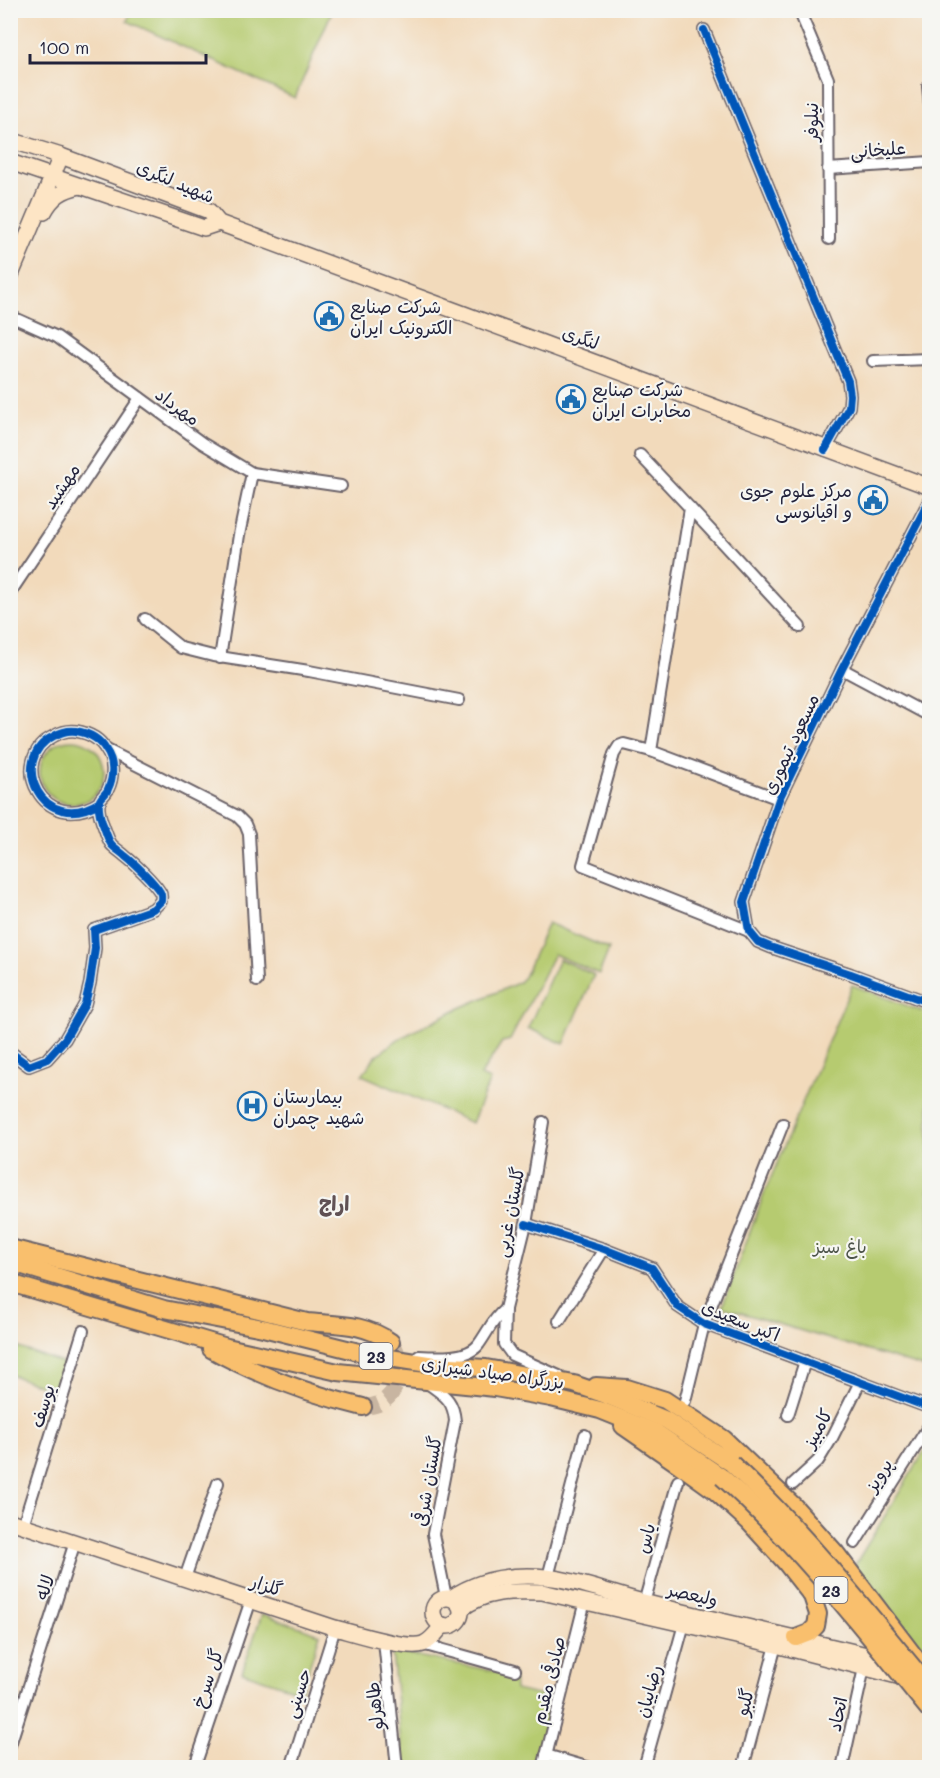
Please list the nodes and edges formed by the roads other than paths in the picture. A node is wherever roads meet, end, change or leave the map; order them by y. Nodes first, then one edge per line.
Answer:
1 (799, 10) edge
2 (704, 30) dead end
3 (928, 86) edge
4 (930, 106) edge
5 (10, 140) edge
6 (61, 156) junction
7 (10, 162) edge
8 (930, 162) edge
9 (828, 169) junction
10 (52, 177) junction
11 (80, 186) junction
12 (33, 222) junction
13 (219, 223) junction
14 (829, 239) dead end
15 (10, 277) edge
16 (10, 316) edge
17 (930, 358) edge
18 (873, 361) dead end
19 (140, 398) junction
20 (825, 450) junction
21 (640, 456) dead end
22 (252, 473) junction
23 (341, 486) dead end
24 (930, 487) edge
25 (930, 499) edge
26 (690, 508) junction
27 (10, 593) edge
28 (145, 619) dead end
29 (800, 627) dead end
30 (220, 658) junction
31 (842, 669) junction
32 (459, 700) dead end
33 (930, 716) edge
34 (106, 750) junction
35 (651, 751) junction
36 (779, 799) junction
37 (99, 801) junction
38 (749, 931) junction
39 (257, 981) dead end
40 (930, 1003) edge
41 (10, 1052) edge
42 (543, 1122) dead end
43 (783, 1124) dead end
44 (526, 1224) junction
45 (10, 1248) edge
46 (604, 1249) junction
47 (10, 1262) edge
48 (10, 1283) edge
49 (505, 1309) junction
50 (559, 1321) dead end
51 (704, 1324) junction
52 (83, 1331) dead end
53 (187, 1335) junction
54 (391, 1342) dead end
55 (371, 1355) junction
56 (805, 1361) junction
57 (426, 1382) junction
58 (860, 1382) junction
59 (574, 1384) junction
60 (685, 1401) dead end
61 (363, 1407) tunnel mouth
62 (930, 1408) edge
63 (600, 1410) junction
64 (788, 1415) dead end
65 (930, 1424) edge
66 (585, 1435) dead end
67 (727, 1470) junction
68 (678, 1481) dead end
69 (218, 1483) dead end
70 (793, 1484) dead end
71 (17, 1523) edge
72 (75, 1542) junction
73 (855, 1543) dead end
74 (548, 1577) junction
75 (185, 1578) junction
76 (251, 1600) junction
77 (453, 1601) junction
78 (585, 1601) junction
79 (644, 1603) junction
80 (684, 1624) junction
81 (443, 1625) junction
82 (335, 1628) junction
83 (796, 1638) junction
84 (384, 1641) junction
85 (422, 1644) junction
86 (776, 1645) junction
87 (864, 1668) junction
88 (515, 1670) dead end
89 (927, 1679) edge
90 (930, 1711) edge
91 (10, 1745) edge
92 (546, 1755) junction
93 (195, 1766) dead end
94 (291, 1767) edge
95 (397, 1767) edge
96 (543, 1767) edge
97 (590, 1767) edge
98 (644, 1767) edge
99 (743, 1767) edge
100 (843, 1767) edge

1 - 9 street, نیلوفر
2 - 20 street
3 - 4 street
5 - 6 main road, شهید لنگری
6 - 10 main road
6 - 13 main road, شهید لنگری
7 - 10 main road, شهید لنگری
8 - 9 street, علیخانی
9 - 14 street, نیلوفر
10 - 11 main road, شهید لنگری
10 - 12 main road
11 - 12 main road
11 - 13 main road, شهید لنگری
12 - 15 main road
13 - 20 main road, لنگری
16 - 19 street, مهرداد
17 - 18 street
19 - 22 street, مهرداد
19 - 27 street, مهشید
20 - 24 main road, لنگری
21 - 26 street
22 - 23 street, مهرداد
22 - 30 street
25 - 31 street, مسعود تیموری
26 - 29 street
26 - 35 street
28 - 30 street
30 - 32 street
31 - 33 street
31 - 36 street, مسعود تیموری
34 - 37 street
34 - 37 street
34 - 39 street
35 - 36 street
35 - 38 street
36 - 38 street, مسعود تیموری
37 - 41 street
38 - 40 street
42 - 44 street, گلستان غربی
43 - 51 street
44 - 46 street, اکبر سعیدی
44 - 49 street, گلستان غربی
45 - 54 highway
46 - 50 street
46 - 51 street, اکبر سعیدی
47 - 55 highway, بزرگراه صیاد شیرازی / 23
48 - 53 highway, بزرگراه صیاد شیرازی / 23
49 - 55 street
49 - 59 street
51 - 56 street, اکبر سعیدی
51 - 60 street
52 - 71 street, یوسف
53 - 57 highway, بزرگراه صیاد شیرازی / 23
53 - 61 highway
55 - 59 highway, بزرگراه صیاد شیرازی / 23
56 - 58 street, اکبر سعیدی
56 - 64 street
57 - 63 highway, بزرگراه صیاد شیرازی / 23
57 - 77 street, گلستان شرقی
58 - 62 street, اکبر سعیدی
58 - 70 street, کامبیز
59 - 67 highway, بزرگراه صیاد شیرازی / 23
59 - 89 highway
63 - 67 highway, بزرگراه صیاد شیرازی / 23
63 - 83 highway
65 - 73 street, پرویز
66 - 74 street
67 - 89 highway, بزرگراه صیاد شیرازی / 23, bridge
67 - 90 highway, بزرگراه صیاد شیرازی / 23, bridge
68 - 79 street, یاس
69 - 75 street
71 - 72 main road, گلزار
72 - 75 main road, گلزار
72 - 91 street, لاله
74 - 77 main road, ولیعصر
74 - 79 main road, ولیعصر
75 - 76 main road, گلزار
76 - 82 main road, گلزار
76 - 93 street, گل سرخ
77 - 78 main road, ولیعصر
77 - 81 main road
77 - 81 main road
78 - 80 main road, ولیعصر
78 - 92 street, صادقی مقدم
79 - 83 main road, ولیعصر
80 - 86 main road, ولیعصر
80 - 98 street, رضاییان
81 - 85 main road
82 - 84 main road, گلزار
82 - 94 street, حسینی
83 - 89 main road, ولیعصر
84 - 85 main road, گلزار
84 - 95 street, طاهرلو
85 - 88 street, گلزار
86 - 87 main road, ولیعصر
86 - 99 street, گلبو
87 - 89 main road, ولیعصر
87 - 100 street, اتحاد
92 - 96 street, صادقی مقدم
92 - 97 street

